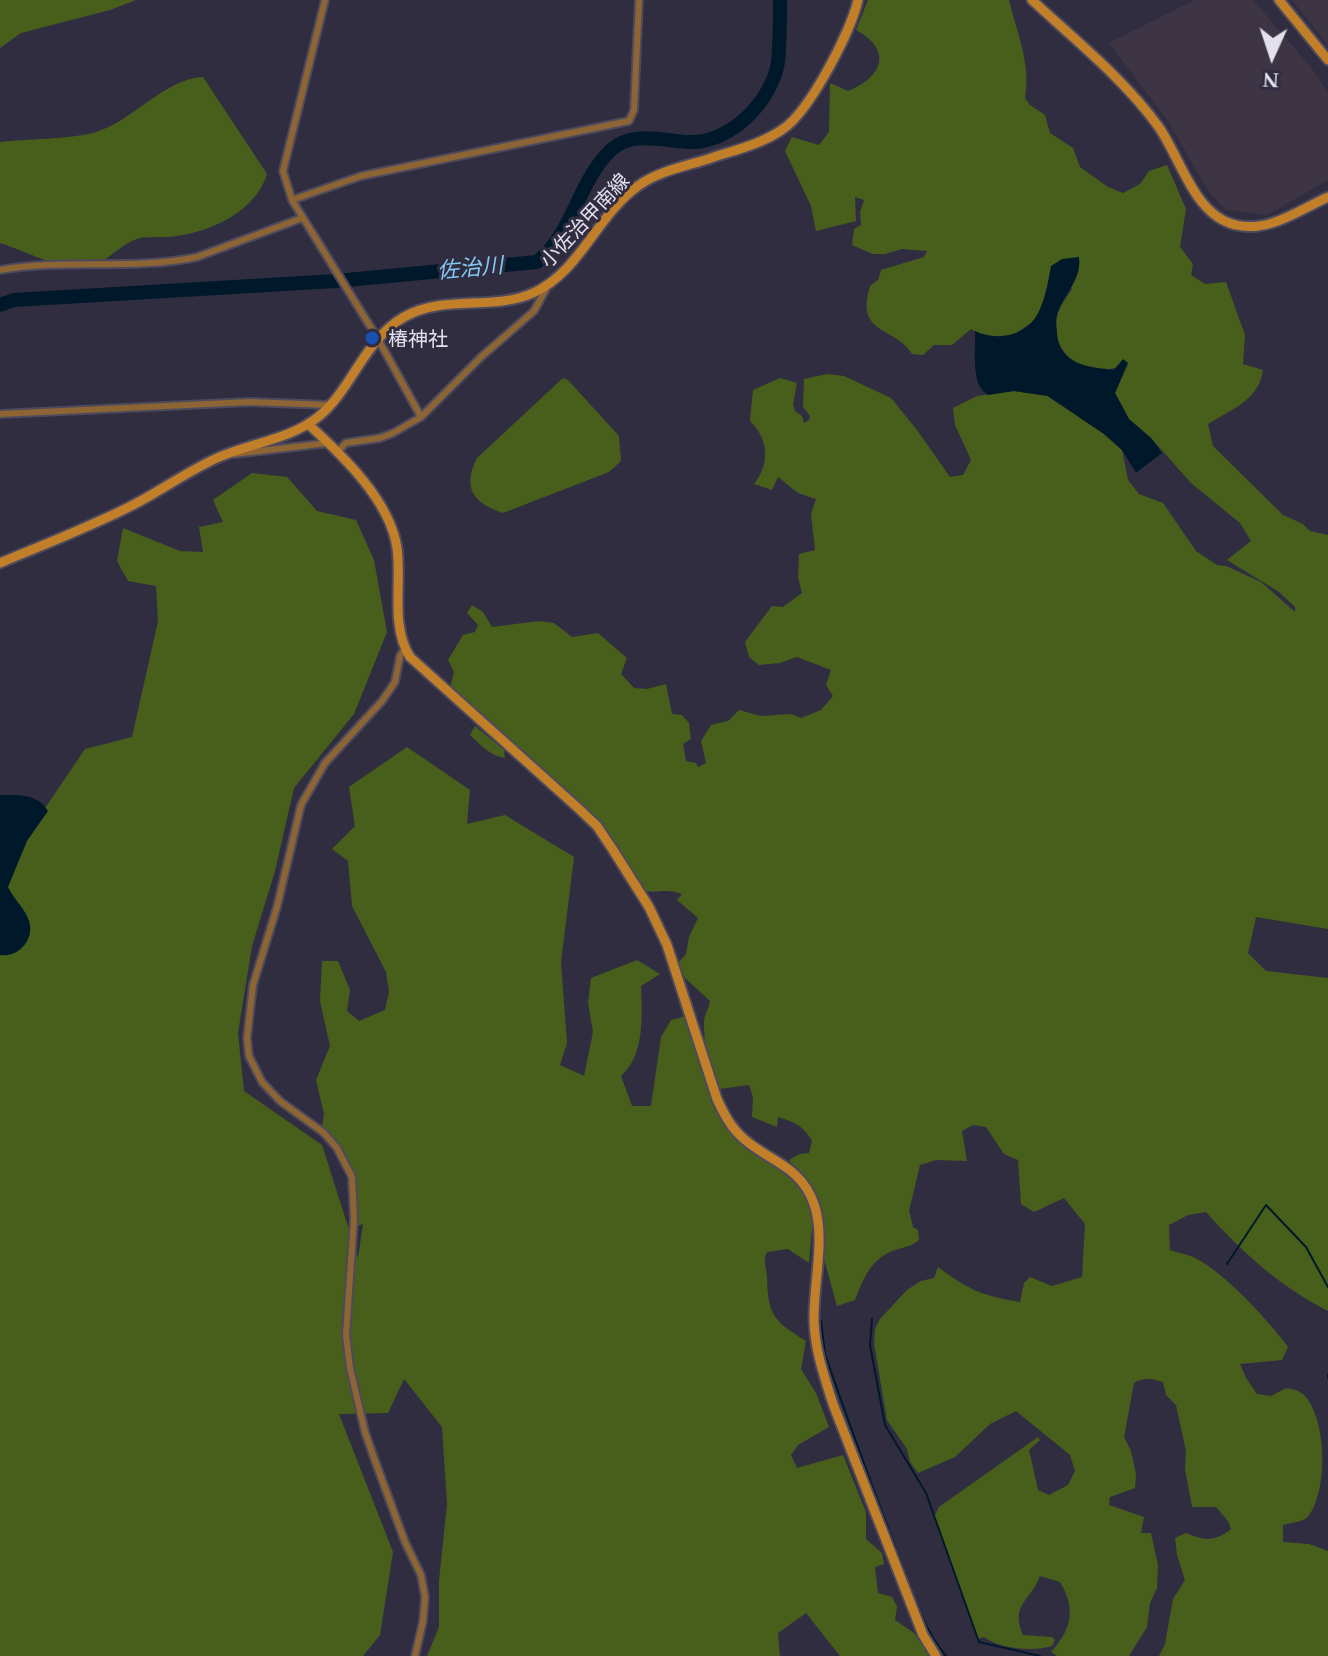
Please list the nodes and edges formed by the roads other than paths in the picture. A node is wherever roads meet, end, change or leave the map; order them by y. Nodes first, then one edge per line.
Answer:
1 (325, 0) edge
2 (639, 0) edge
3 (858, 0) edge
4 (1032, 0) edge
5 (1279, 0) edge
6 (1328, 60) edge
7 (1328, 197) edge
8 (292, 200) junction
9 (302, 218) junction
10 (0, 270) edge
11 (547, 287) junction
12 (378, 339) junction
13 (329, 405) junction
14 (0, 414) edge
15 (421, 417) junction
16 (308, 424) junction
17 (328, 443) junction
18 (232, 451) junction
19 (338, 451) junction
20 (0, 563) edge
21 (405, 649) junction
22 (415, 1656) edge
23 (936, 1656) edge

1 - 8 street
2 - 8 street
3 - 11 street, 小佐治甲南線
4 - 7 street
5 - 6 street
8 - 9 street
9 - 10 street
9 - 12 street
11 - 12 street, 小佐治甲南線
11 - 15 street
12 - 13 street, 小佐治甲南線
12 - 15 street
13 - 14 street
13 - 16 street, 小佐治甲南線
15 - 19 street
16 - 17 street
16 - 18 street, 小佐治甲南線
17 - 18 street
17 - 19 street
18 - 20 street, 小佐治甲南線
19 - 21 street
21 - 22 street
21 - 23 street

